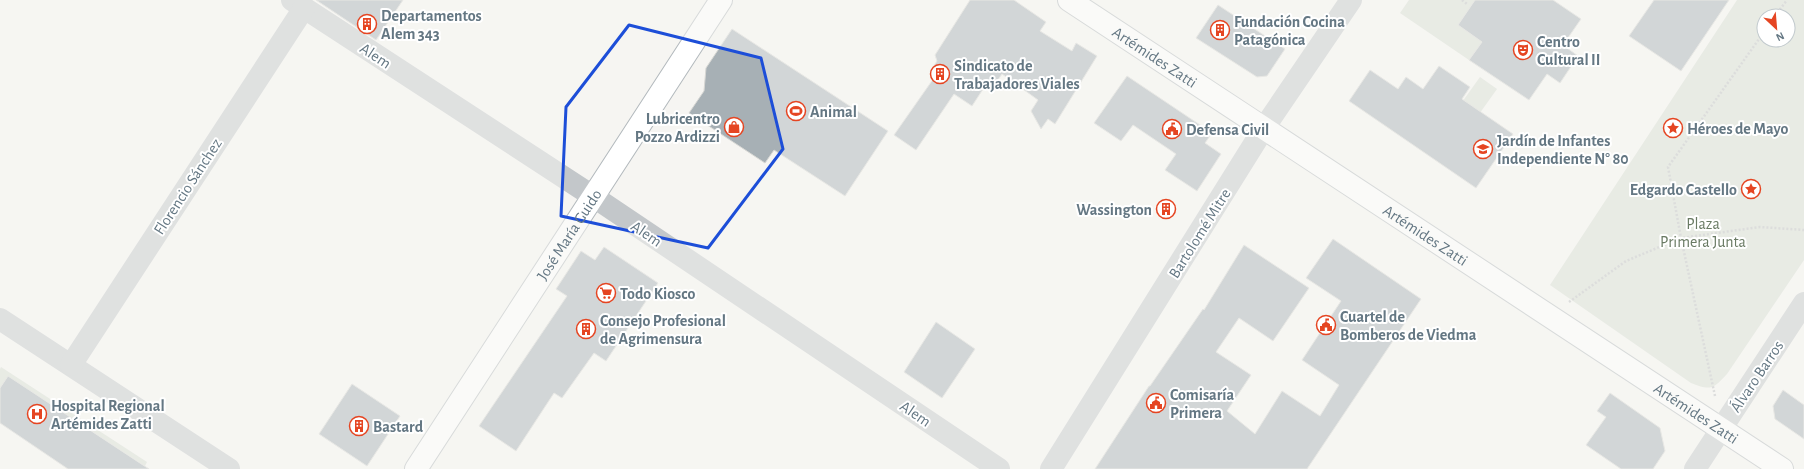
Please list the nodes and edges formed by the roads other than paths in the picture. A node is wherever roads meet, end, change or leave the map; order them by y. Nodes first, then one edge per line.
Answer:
1 (722, 0) edge
2 (1069, 0) edge
3 (1351, 0) edge
4 (298, 4) edge
5 (1264, 128) junction
6 (594, 197) junction
7 (1804, 303) edge
8 (0, 319) edge
9 (70, 365) junction
10 (1721, 428) junction
11 (229, 469) edge
12 (416, 469) edge
13 (999, 469) edge
14 (1051, 469) edge
15 (1694, 469) edge
16 (1782, 469) edge

1 - 6 main road, José María Guido
2 - 5 main road, Artémides Zatti
3 - 5 street, Bartolomé Mitre
4 - 6 street, Alem
4 - 9 street, Florencio Sánchez
5 - 10 main road, Artémides Zatti
5 - 14 street, Bartolomé Mitre
6 - 12 main road, José María Guido
6 - 13 street, Alem
7 - 10 street, Álvaro Barros
8 - 9 street
9 - 11 street
10 - 15 street, Álvaro Barros
10 - 16 main road, Artémides Zatti

